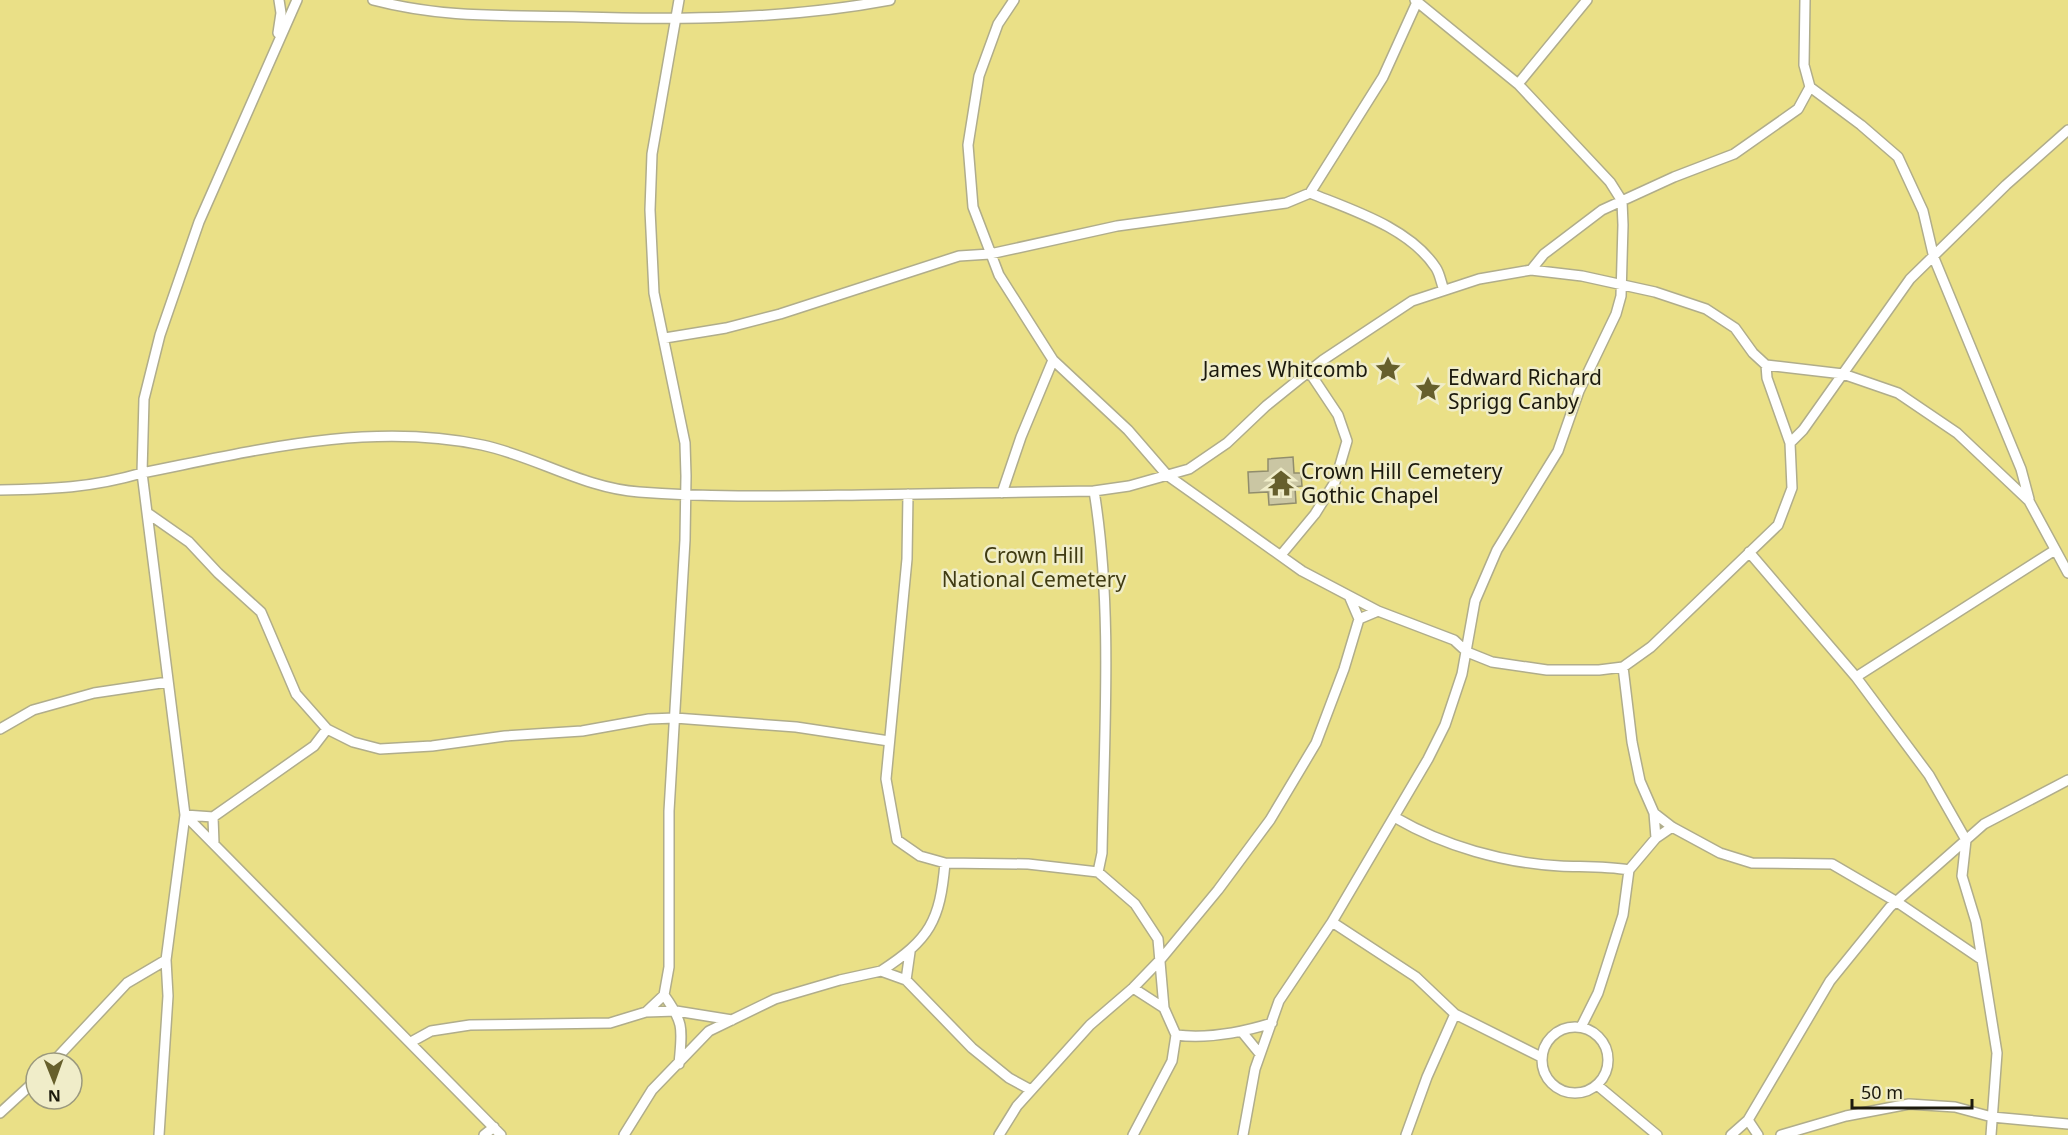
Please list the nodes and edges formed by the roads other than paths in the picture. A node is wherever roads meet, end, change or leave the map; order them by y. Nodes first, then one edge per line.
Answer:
1 (279, 0) edge
2 (297, 0) edge
3 (373, 0) edge
4 (679, 0) edge
5 (890, 0) edge
6 (1014, 0) edge
7 (1587, 0) edge
8 (1805, 0) edge
9 (1416, 1) edge
10 (675, 20) junction
11 (276, 47) junction
12 (1518, 84) junction
13 (1810, 87) junction
14 (2068, 130) edge
15 (1310, 192) junction
16 (1622, 201) junction
17 (990, 254) junction
18 (1934, 258) junction
19 (1531, 270) junction
20 (1622, 284) junction
21 (1443, 290) junction
22 (664, 338) junction
23 (1053, 360) junction
24 (1766, 365) junction
25 (1310, 373) junction
26 (1843, 374) junction
27 (1790, 443) junction
28 (142, 473) junction
29 (1167, 475) junction
30 (0, 490) edge
31 (1094, 491) junction
32 (1002, 493) junction
33 (687, 494) junction
34 (908, 494) junction
35 (2029, 501) junction
36 (149, 514) junction
37 (2055, 550) junction
38 (1749, 552) junction
39 (1281, 555) junction
40 (2068, 573) edge
41 (1350, 598) junction
42 (1378, 611) junction
43 (1359, 619) junction
44 (1467, 652) junction
45 (1623, 667) junction
46 (1856, 677) junction
47 (168, 682) junction
48 (675, 718) junction
49 (0, 729) edge
50 (327, 729) junction
51 (889, 741) junction
52 (2068, 780) edge
53 (1654, 813) junction
54 (185, 815) junction
55 (213, 817) junction
56 (1396, 818) junction
57 (1672, 827) junction
58 (1656, 838) junction
59 (1966, 840) junction
60 (214, 844) junction
61 (945, 863) junction
62 (1629, 870) junction
63 (1098, 872) junction
64 (1897, 902) junction
65 (1332, 922) junction
66 (1158, 939) junction
67 (1177, 940) junction
68 (910, 952) junction
69 (1161, 958) junction
70 (1982, 959) junction
71 (166, 960) junction
72 (881, 971) junction
73 (906, 980) junction
74 (1133, 988) junction
75 (664, 995) junction
76 (1164, 1008) junction
77 (676, 1011) junction
78 (646, 1012) junction
79 (1455, 1014) junction
80 (735, 1020) junction
81 (1272, 1023) junction
82 (1581, 1027) junction
83 (1242, 1032) junction
84 (1176, 1035) junction
85 (411, 1042) junction
86 (63, 1051) edge
87 (1260, 1054) junction
88 (1541, 1057) junction
89 (679, 1064) junction
90 (1597, 1085) junction
91 (1031, 1090) junction
92 (24, 1091) edge
93 (0, 1113) edge
94 (1992, 1117) junction
95 (1748, 1120) junction
96 (2068, 1124) edge
97 (494, 1127) junction
98 (159, 1135) edge
99 (484, 1135) edge
100 (501, 1135) edge
101 (624, 1135) edge
102 (999, 1135) edge
103 (1132, 1135) edge
104 (1243, 1135) edge
105 (1406, 1135) edge
106 (1657, 1135) edge
107 (1731, 1135) edge
108 (1758, 1135) edge
109 (1781, 1135) edge
110 (1991, 1135) edge

1 - 11 lane
2 - 11 lane
3 - 10 lane
4 - 10 lane
5 - 10 lane
6 - 17 lane
7 - 12 lane
8 - 13 lane
9 - 12 lane
9 - 15 lane
10 - 22 lane
11 - 28 lane
12 - 16 lane
13 - 16 lane
13 - 18 lane
14 - 18 lane
15 - 17 lane
15 - 21 lane
16 - 19 lane
16 - 20 lane
17 - 22 lane
17 - 23 lane
18 - 26 lane
18 - 35 lane
19 - 20 lane
19 - 21 lane
20 - 24 lane
20 - 44 lane
21 - 25 lane
22 - 33 lane
23 - 29 lane
23 - 32 lane
24 - 26 lane
24 - 27 lane
25 - 29 lane
25 - 39 lane
26 - 27 lane
26 - 35 lane
27 - 38 lane
28 - 30 lane
28 - 33 lane
28 - 36 lane
29 - 31 lane
29 - 39 lane
31 - 32 lane
31 - 63 lane
32 - 34 lane
33 - 34 lane
33 - 48 lane
34 - 51 lane
35 - 37 lane
36 - 47 lane
36 - 50 lane
37 - 40 lane
37 - 46 lane
38 - 45 lane
38 - 46 lane
39 - 41 lane
41 - 42 lane
41 - 43 lane
42 - 43 lane
42 - 44 lane
43 - 67 lane
44 - 45 lane
44 - 56 lane
45 - 53 lane
46 - 59 lane
47 - 49 lane
47 - 54 lane
48 - 50 lane
48 - 51 lane
48 - 75 lane
50 - 55 lane
51 - 61 lane
52 - 59 lane
53 - 57 lane
53 - 58 lane
54 - 55 lane
54 - 60 lane
54 - 71 lane
55 - 60 lane
56 - 62 lane
56 - 65 lane
57 - 58 lane
57 - 64 lane
58 - 62 lane
59 - 64 lane
59 - 70 lane
60 - 85 lane
61 - 63 lane
61 - 68 lane
62 - 82 lane
63 - 66 lane
64 - 70 lane
64 - 95 lane
65 - 79 lane
65 - 81 lane
66 - 67 lane
66 - 69 lane
67 - 69 lane
68 - 72 lane
68 - 73 lane
69 - 74 lane
69 - 76 lane
70 - 94 lane
71 - 86 lane
71 - 98 lane
72 - 73 lane
72 - 80 lane
73 - 91 lane
74 - 76 lane
74 - 91 lane
75 - 77 lane
75 - 78 lane
76 - 84 lane
77 - 78 lane
77 - 80 lane
77 - 89 lane
78 - 85 lane
79 - 88 lane
79 - 105 lane
80 - 89 lane
81 - 83 lane
81 - 87 lane
82 - 88 lane
82 - 90 lane
83 - 84 lane
83 - 87 lane
84 - 103 lane
85 - 97 lane
87 - 104 lane
88 - 90 lane
89 - 101 lane
90 - 106 lane
91 - 102 lane
92 - 93 lane
94 - 96 lane
94 - 109 lane
94 - 110 lane
95 - 107 lane
95 - 108 lane
97 - 99 lane
97 - 100 lane

